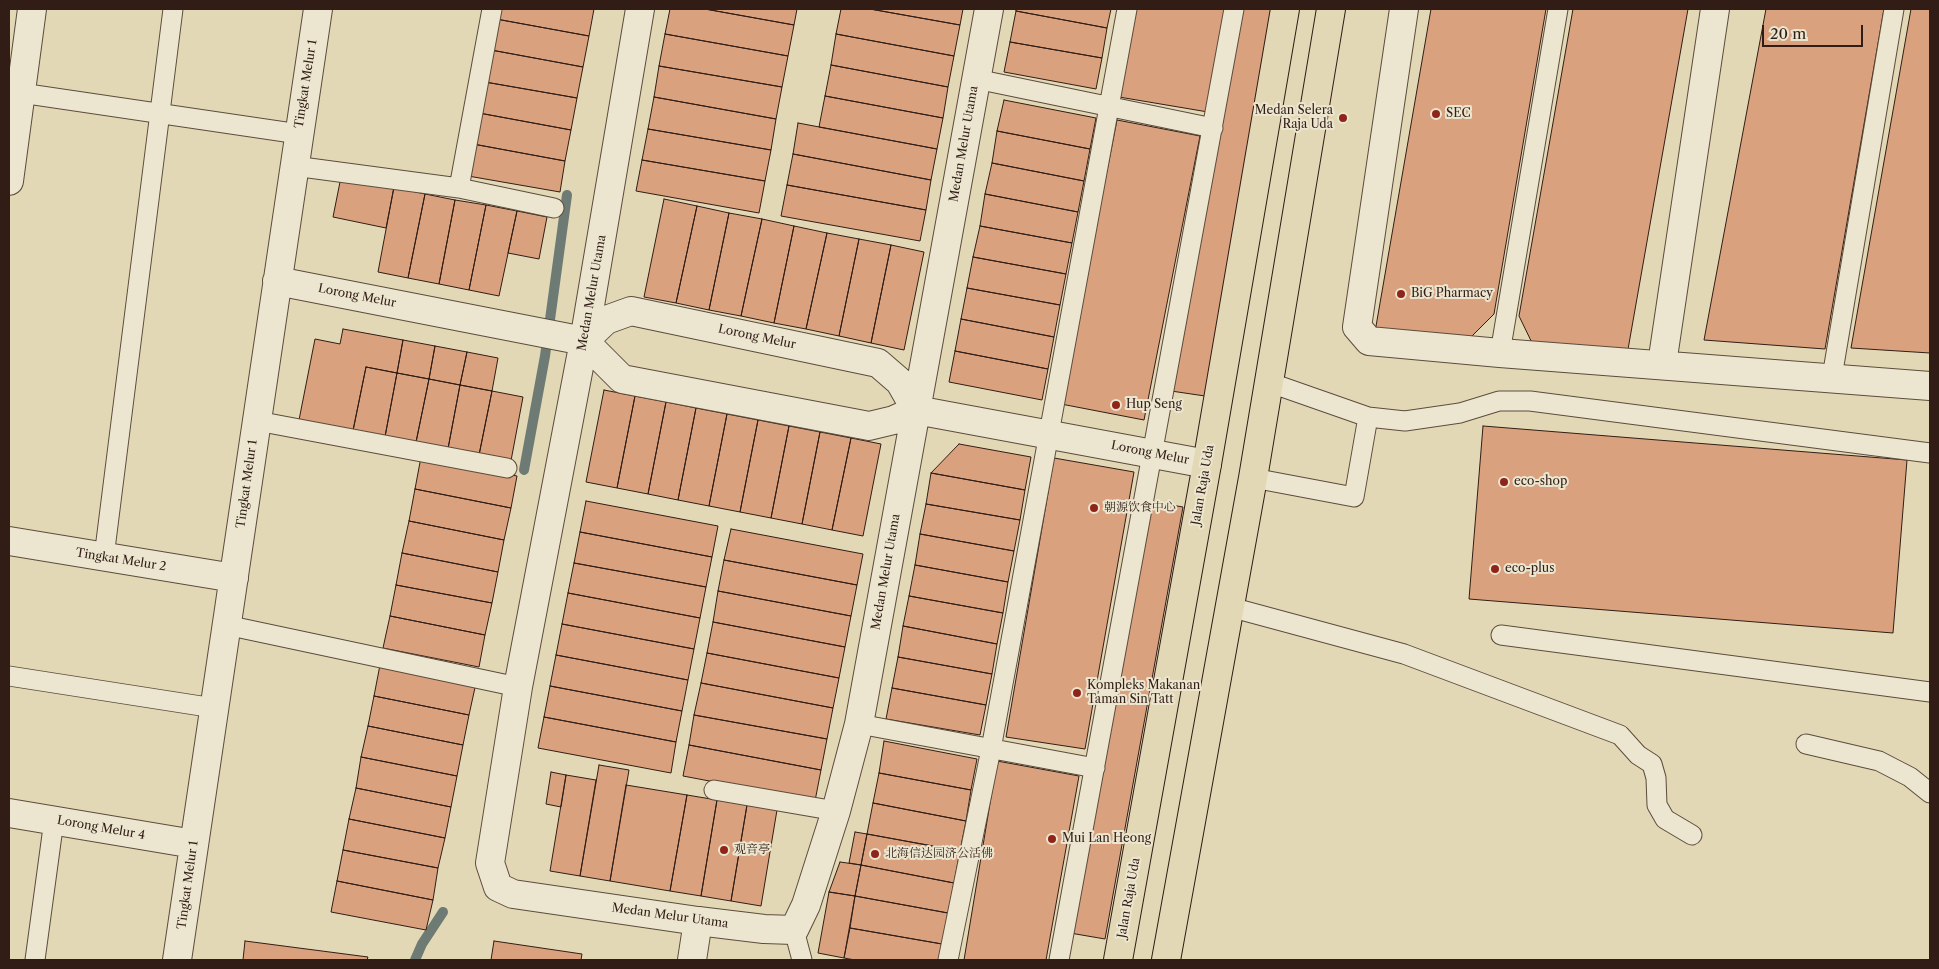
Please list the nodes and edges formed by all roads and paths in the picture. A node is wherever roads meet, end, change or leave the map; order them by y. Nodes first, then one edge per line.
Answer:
1 (32, 9) edge
2 (173, 9) edge
3 (318, 9) edge
4 (492, 9) edge
5 (640, 9) edge
6 (989, 9) edge
7 (1127, 9) edge
8 (1234, 9) edge
9 (1285, 9) edge
10 (1331, 9) edge
11 (1404, 9) edge
12 (1558, 9) edge
13 (1715, 9) edge
14 (1894, 9) edge
15 (976, 79) junction
16 (21, 93) junction
17 (1109, 106) junction
18 (160, 114) junction
19 (1213, 128) junction
20 (299, 134) junction
21 (294, 166) junction
22 (9, 181) edge
23 (459, 188) junction
24 (554, 208) dead end
25 (277, 281) junction
26 (573, 338) junction
27 (1500, 353) junction
28 (1662, 364) junction
29 (1832, 377) junction
30 (1268, 382) junction
31 (1930, 386) edge
32 (916, 410) junction
33 (1368, 417) junction
34 (257, 420) junction
35 (1048, 433) junction
36 (1151, 453) junction
37 (1930, 453) edge
38 (1207, 464) junction
39 (507, 468) dead end
40 (1253, 478) junction
41 (9, 541) edge
42 (104, 557) junction
43 (234, 578) junction
44 (1230, 607) junction
45 (226, 625) junction
46 (1501, 635) dead end
47 (9, 676) edge
48 (518, 687) junction
49 (1930, 692) edge
50 (214, 708) junction
51 (858, 724) junction
52 (1806, 744) dead end
53 (991, 749) junction
54 (1095, 768) junction
55 (714, 790) dead end
56 (1930, 793) edge
57 (836, 811) junction
58 (9, 812) edge
59 (54, 820) junction
60 (1692, 835) dead end
61 (194, 844) junction
62 (698, 921) junction
63 (794, 930) junction
64 (34, 960) edge
65 (177, 960) edge
66 (692, 960) edge
67 (802, 960) edge
68 (948, 960) edge
69 (1058, 960) edge
70 (1118, 960) edge
71 (1166, 960) edge

1 - 16 street
2 - 18 lane
3 - 20 street, Tingkat Melur 1
4 - 23 lane
5 - 26 street, Medan Melur Utama
6 - 15 street, Medan Melur Utama
7 - 17 lane
8 - 19 lane
9 - 38 main road, Jalan Raja Uda
10 - 30 main road
11 - 27 street
12 - 27 lane
13 - 28 street
14 - 29 lane
15 - 17 lane
15 - 32 street, Medan Melur Utama
16 - 18 lane
16 - 22 street
17 - 19 lane
17 - 35 lane
18 - 20 lane
18 - 42 lane
19 - 36 lane
20 - 21 street, Tingkat Melur 1
21 - 23 lane
21 - 25 street, Tingkat Melur 1
23 - 24 lane
25 - 26 street, Lorong Melur
25 - 34 street, Tingkat Melur 1
26 - 32 street
26 - 32 street, Lorong Melur
26 - 48 street, Medan Melur Utama
27 - 28 street
28 - 29 street
29 - 31 street
30 - 33 lane
30 - 40 main road
32 - 35 street, Lorong Melur
32 - 51 street, Medan Melur Utama
33 - 37 lane
33 - 40 lane
34 - 39 lane
34 - 43 street, Tingkat Melur 1
35 - 36 street, Lorong Melur
35 - 53 lane
36 - 38 street, Lorong Melur
36 - 54 lane
38 - 70 main road, Jalan Raja Uda
40 - 44 main road
41 - 42 street, Tingkat Melur 2
42 - 43 street, Tingkat Melur 2
43 - 45 street, Tingkat Melur 1
44 - 60 lane
44 - 71 main road
45 - 48 lane
45 - 50 street, Tingkat Melur 1
46 - 49 lane
47 - 50 lane
48 - 62 street, Medan Melur Utama
50 - 61 street, Tingkat Melur 1
51 - 53 lane
51 - 57 street, Medan Melur Utama
52 - 56 lane
53 - 54 lane
53 - 68 lane
54 - 69 lane
55 - 57 lane
57 - 63 street, Medan Melur Utama
58 - 59 street, Lorong Melur 4
59 - 61 street, Lorong Melur 4
59 - 64 lane
61 - 65 street, Tingkat Melur 1
62 - 63 street, Medan Melur Utama
62 - 66 street
63 - 67 lane

